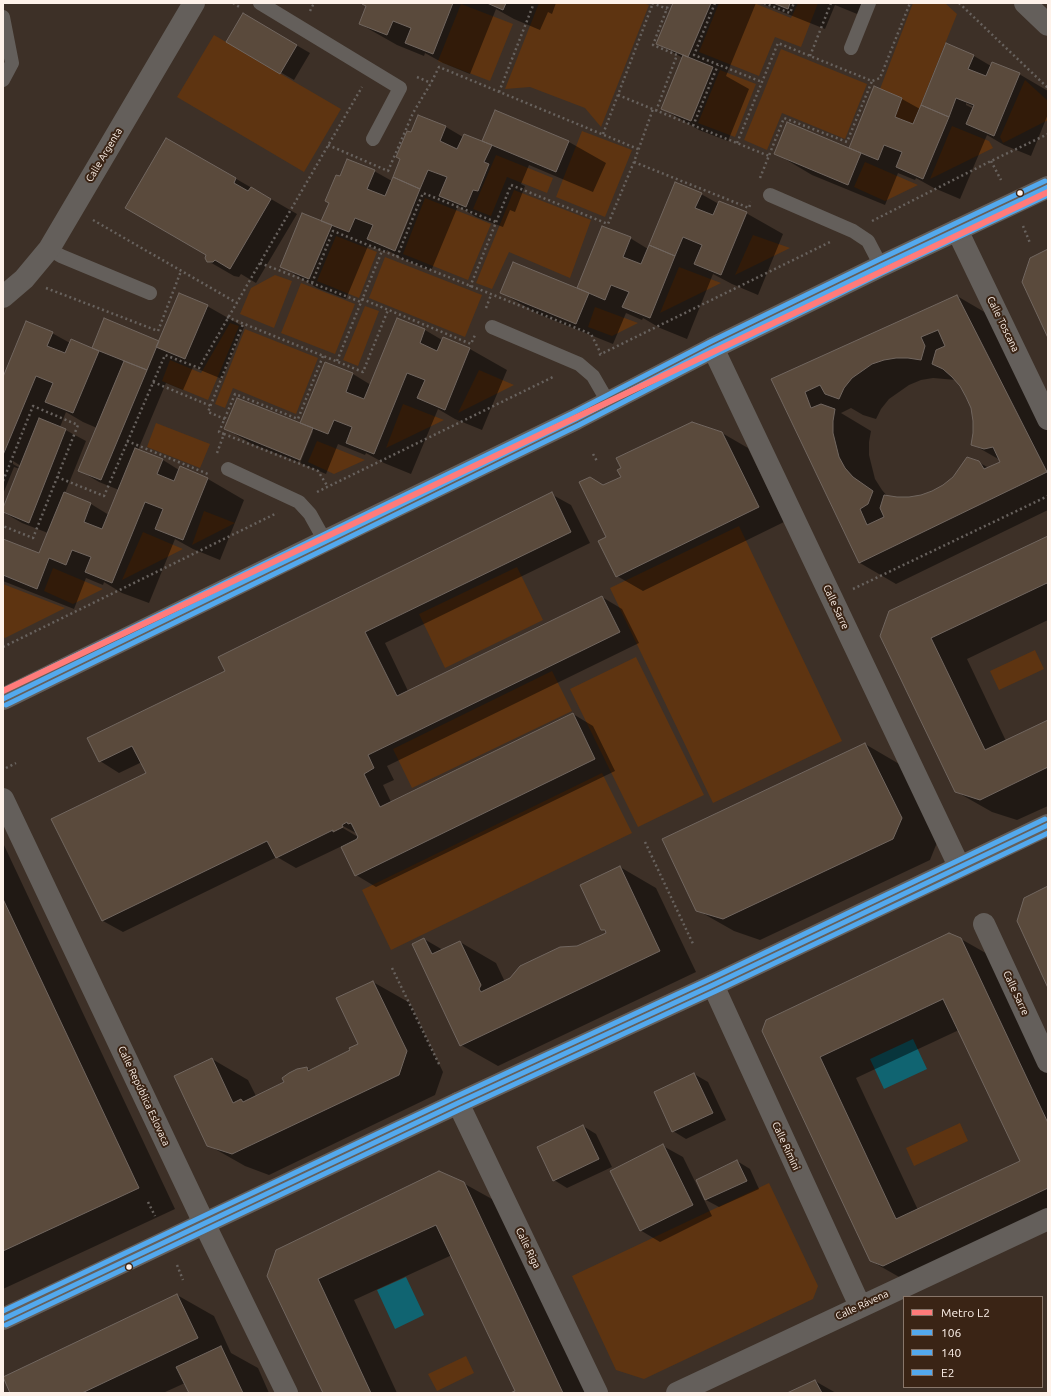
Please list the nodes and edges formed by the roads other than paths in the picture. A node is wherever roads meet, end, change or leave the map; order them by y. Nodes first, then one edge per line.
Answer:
1 (194, 3) edge
2 (869, 3) edge
3 (1025, 3) edge
4 (265, 4) edge
5 (3, 17) edge
6 (1048, 25) edge
7 (851, 48) dead end
8 (3, 80) edge
9 (373, 139) dead end
10 (1048, 187) edge
11 (770, 195) road end
12 (957, 230) junction
13 (49, 249) junction
14 (881, 266) junction
15 (150, 294) dead end
16 (3, 297) edge
17 (492, 327) dead end
18 (713, 348) junction
19 (608, 402) junction
20 (1048, 419) edge
21 (228, 469) dead end
22 (324, 541) junction
23 (3, 699) edge
24 (3, 799) edge
25 (1048, 825) edge
26 (960, 866) junction
27 (984, 924) dead end
28 (713, 985) junction
29 (1048, 1062) edge
30 (458, 1103) junction
31 (1048, 1218) edge
32 (204, 1223) junction
33 (860, 1306) junction
34 (3, 1319) edge
35 (287, 1393) edge
36 (597, 1393) edge
37 (677, 1393) edge

1 - 13 street, Calle Argenta
2 - 7 lane
3 - 6 street
4 - 9 lane
5 - 8 lane
10 - 12 street
11 - 14 lane
12 - 14 street
12 - 20 street, Calle Toscana
13 - 15 lane
13 - 16 street, Calle Argenta
14 - 18 street
17 - 19 lane
18 - 19 street
18 - 26 street, Calle Sarre
19 - 22 street
21 - 22 lane
22 - 23 street
24 - 32 street, Calle República Eslovaca
25 - 26 street
26 - 28 street
27 - 29 street, Calle Sarre
28 - 30 street
28 - 33 street, Calle Rímini
30 - 32 street
30 - 36 street, Calle Riga
31 - 33 street, Calle Rávena
32 - 34 street
32 - 35 street, Calle República Eslovaca
33 - 37 street, Calle Rávena

